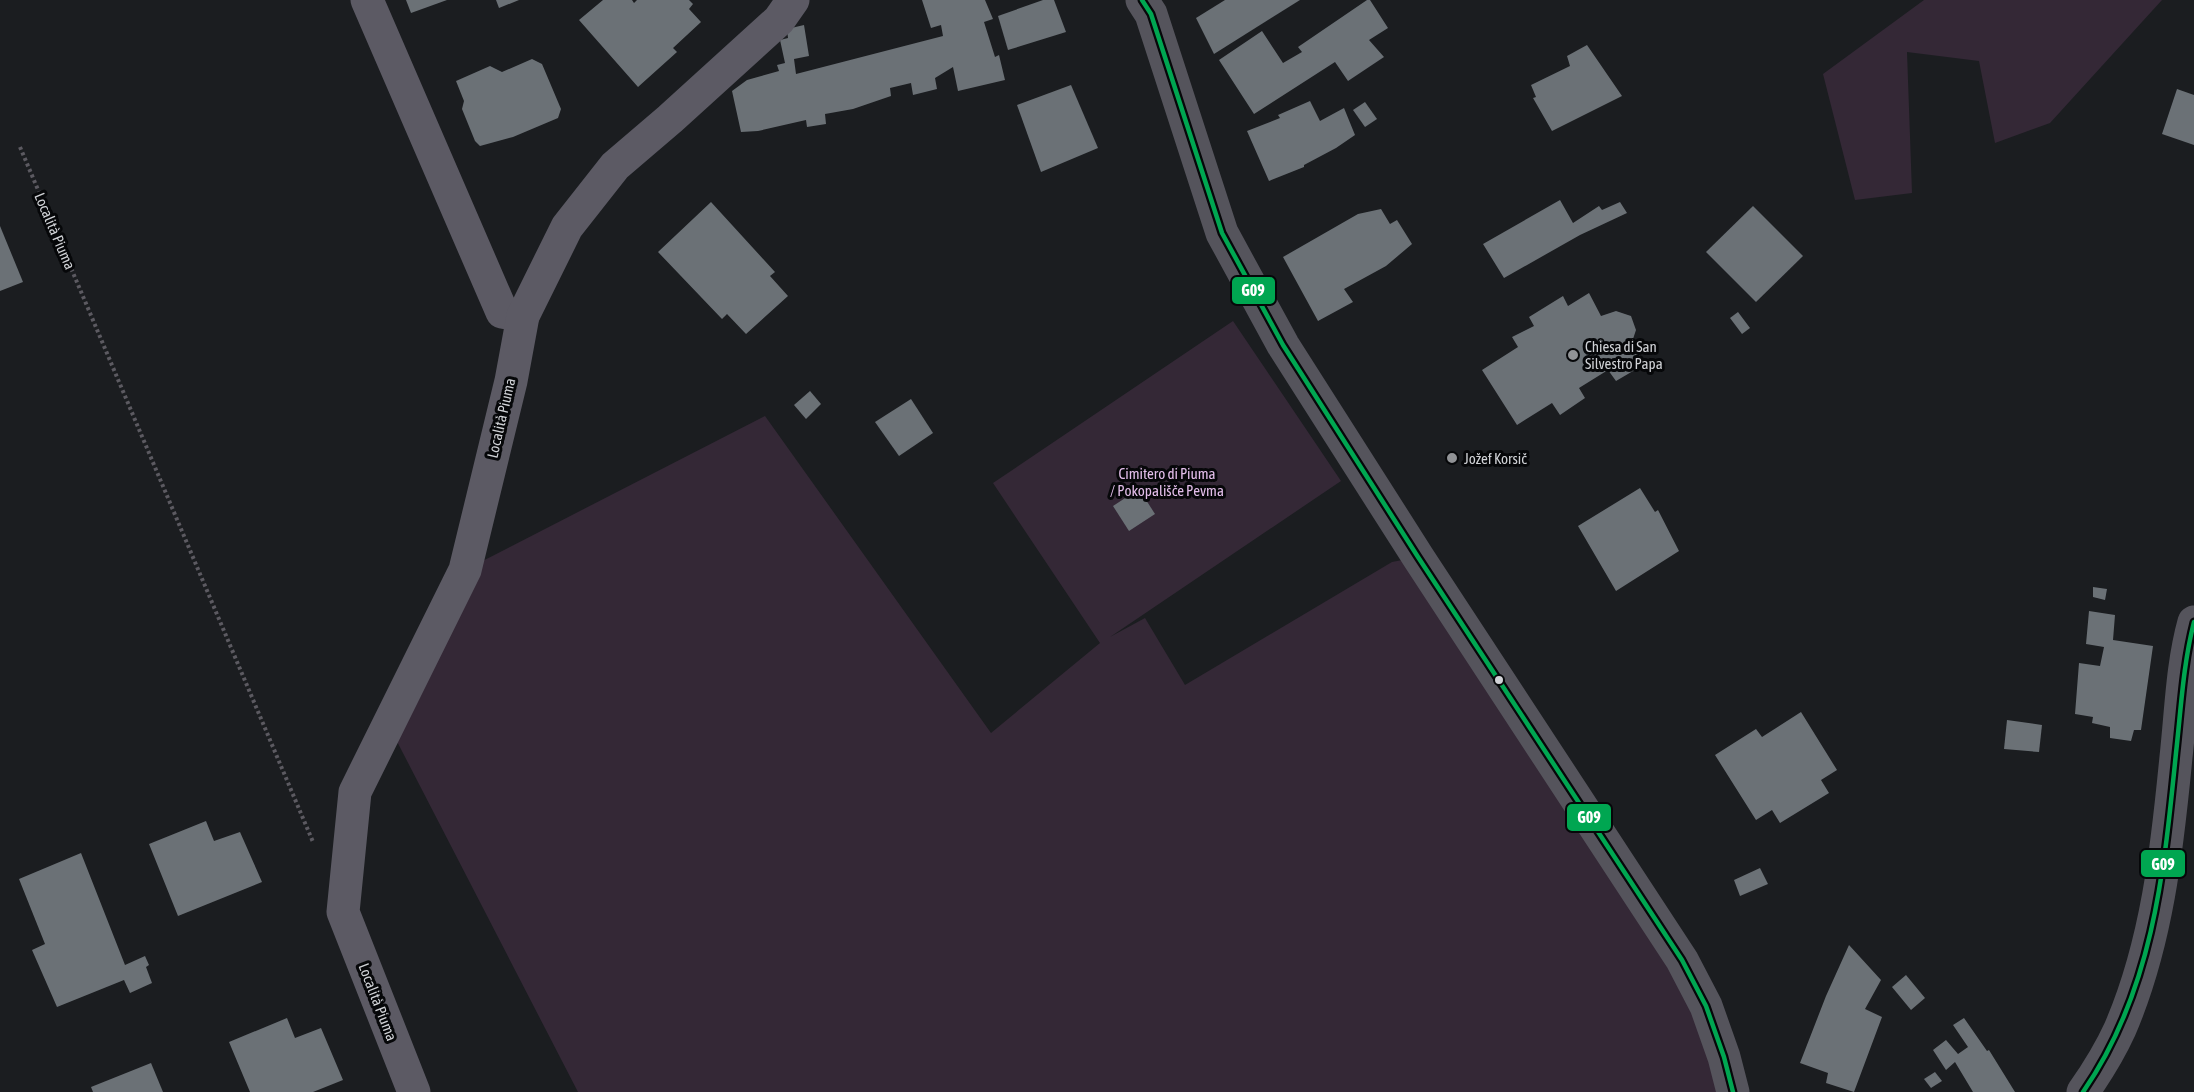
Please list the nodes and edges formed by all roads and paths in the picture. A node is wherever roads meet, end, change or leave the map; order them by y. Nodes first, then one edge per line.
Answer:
1 (367, 0) edge
2 (794, 0) edge
3 (1142, 0) edge
4 (20, 147) dead end
5 (523, 316) junction
6 (2194, 622) edge
7 (316, 849) dead end
8 (414, 1092) edge
9 (1733, 1092) edge
10 (2083, 1092) edge

1 - 5 street
2 - 5 street, Località Piuma
3 - 9 street
4 - 7 path, Località Piuma
5 - 8 street, Località Piuma
6 - 10 street

